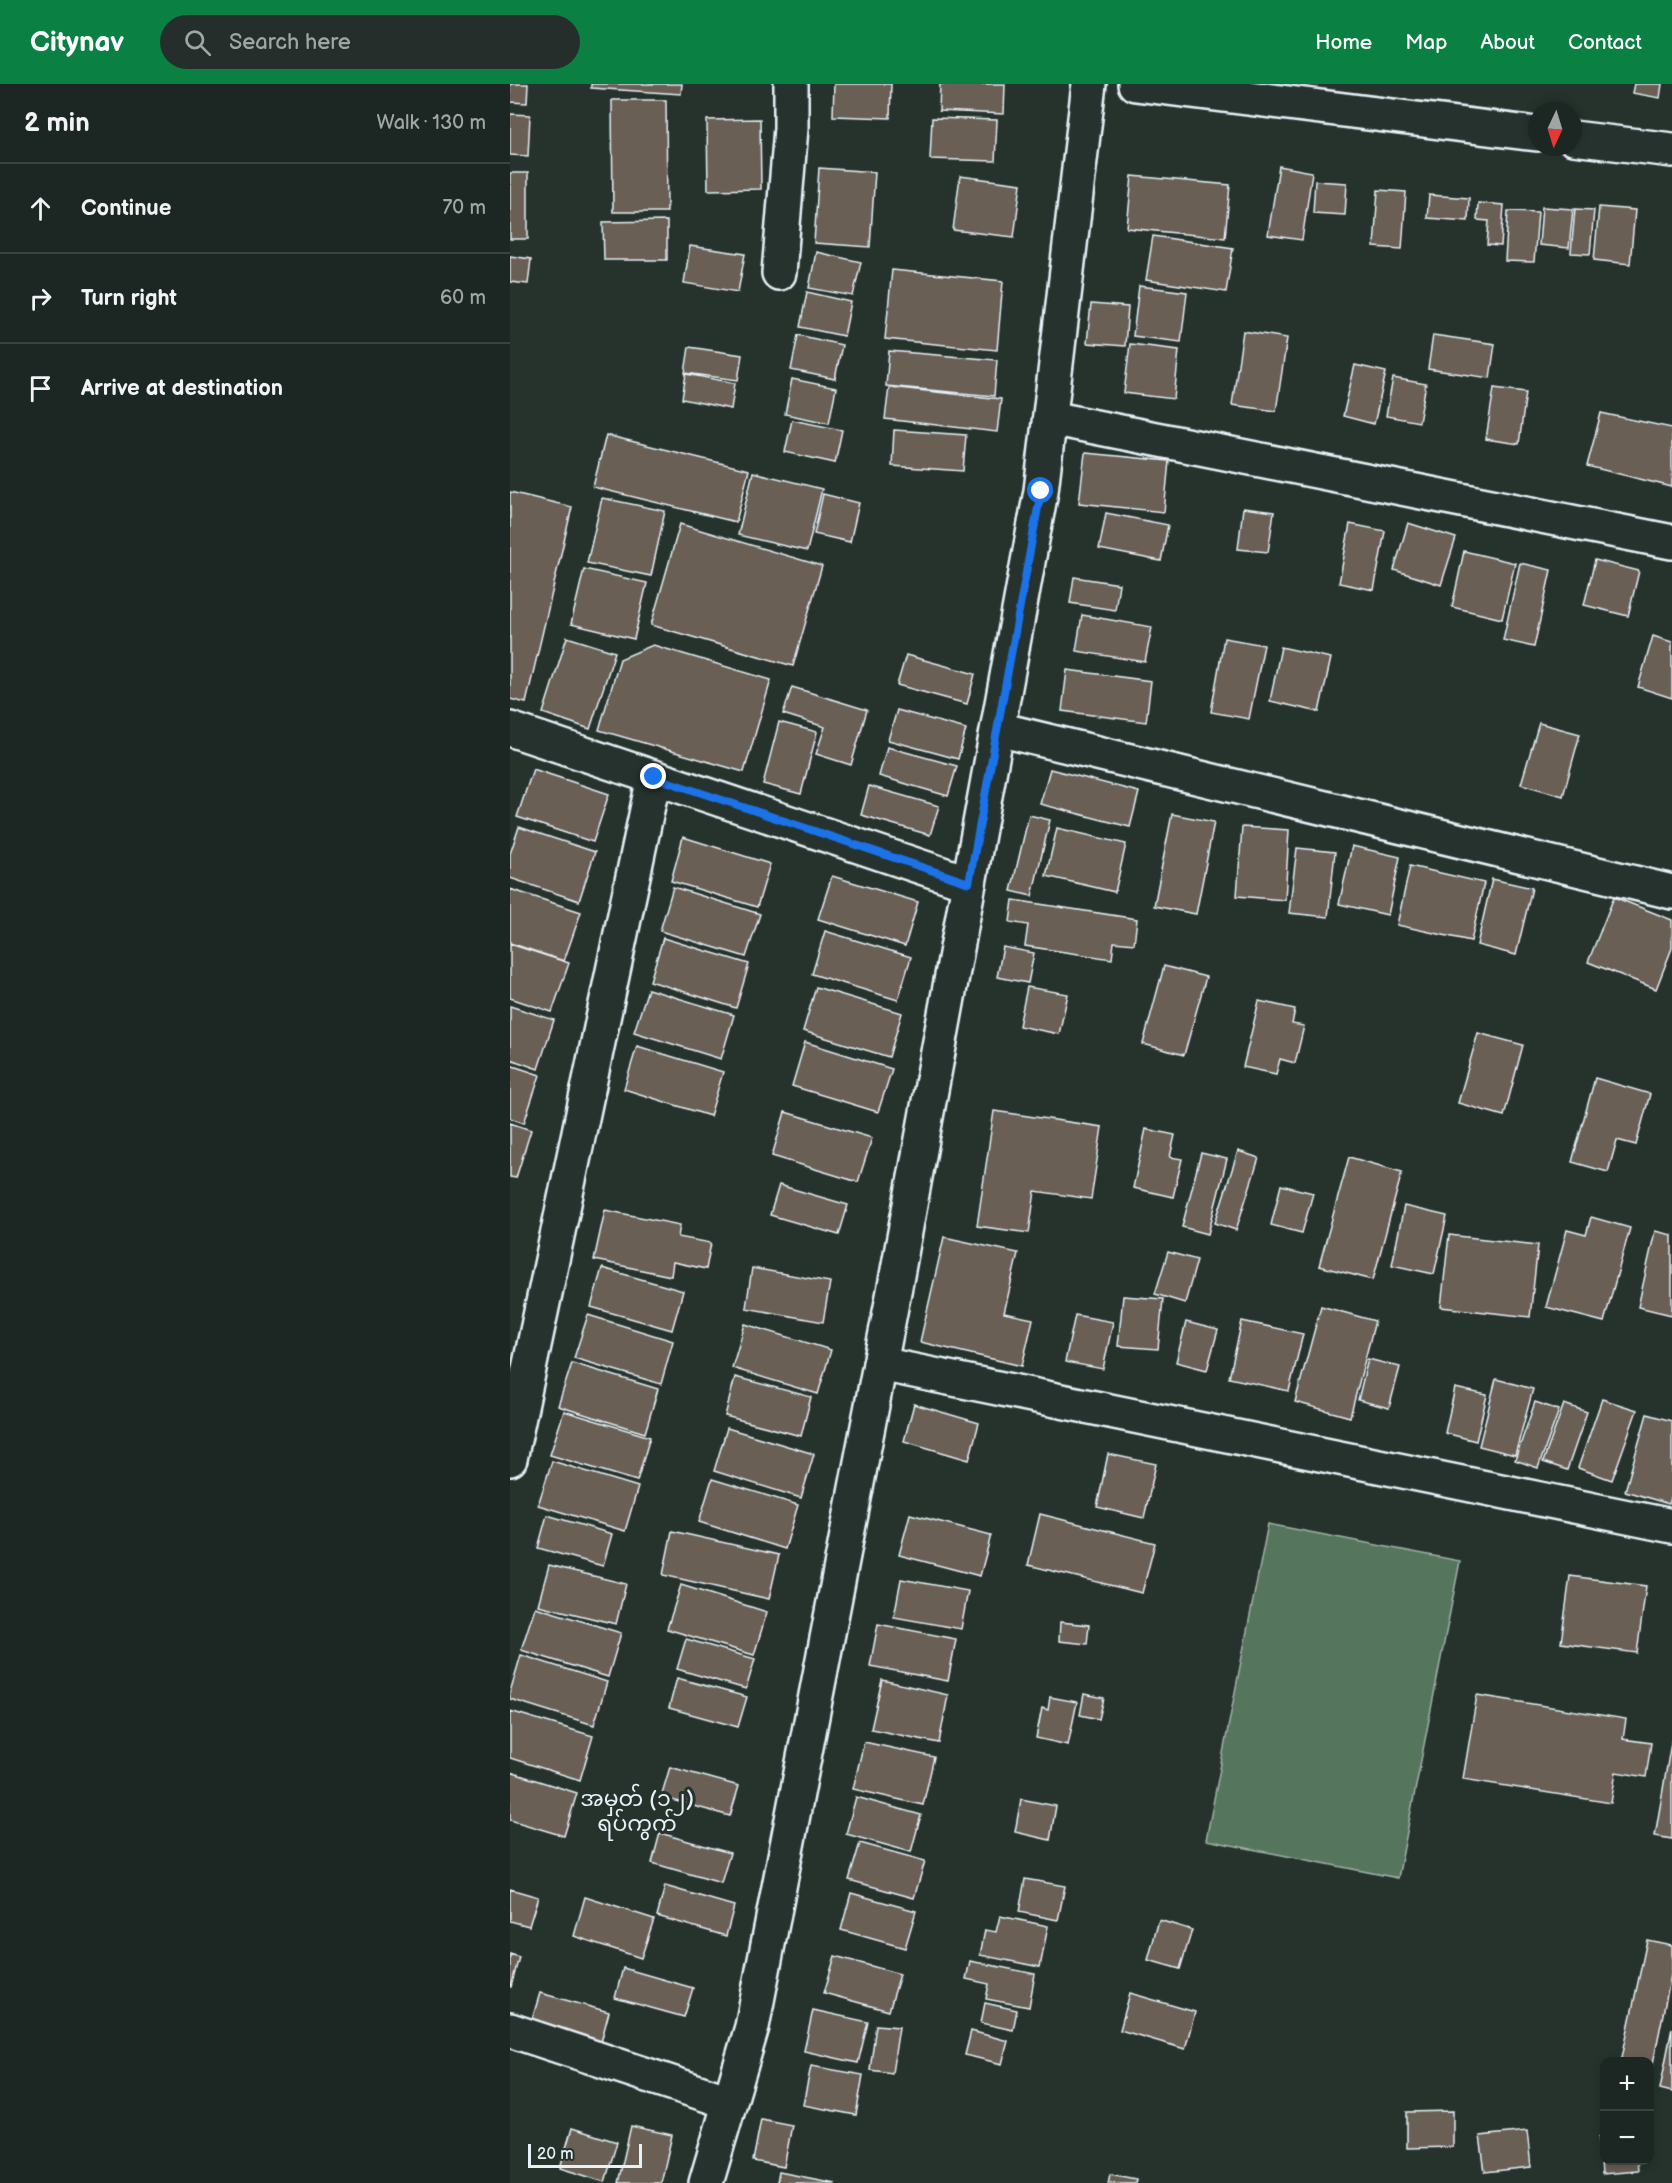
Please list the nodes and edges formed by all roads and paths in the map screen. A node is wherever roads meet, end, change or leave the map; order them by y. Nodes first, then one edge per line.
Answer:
1 (791, 84) edge
2 (1089, 84) edge
3 (1135, 84) edge
4 (1528, 133) edge
5 (1582, 139) edge
6 (1672, 150) edge
7 (779, 273) dead end
8 (1050, 418) junction
9 (1672, 542) edge
10 (510, 729) edge
11 (998, 729) junction
12 (654, 777) junction
13 (969, 883) junction
14 (1672, 892) edge
15 (880, 1364) junction
16 (510, 1459) edge
17 (1672, 1526) edge
18 (510, 2030) edge
19 (729, 2102) junction
20 (706, 2183) edge

1 - 7 street
2 - 8 street
3 - 4 street
5 - 6 street
8 - 9 street
8 - 11 street
10 - 12 street
11 - 13 street
11 - 14 street
12 - 13 street
12 - 16 street
13 - 15 street
15 - 17 street
15 - 19 street
18 - 19 street
19 - 20 street

